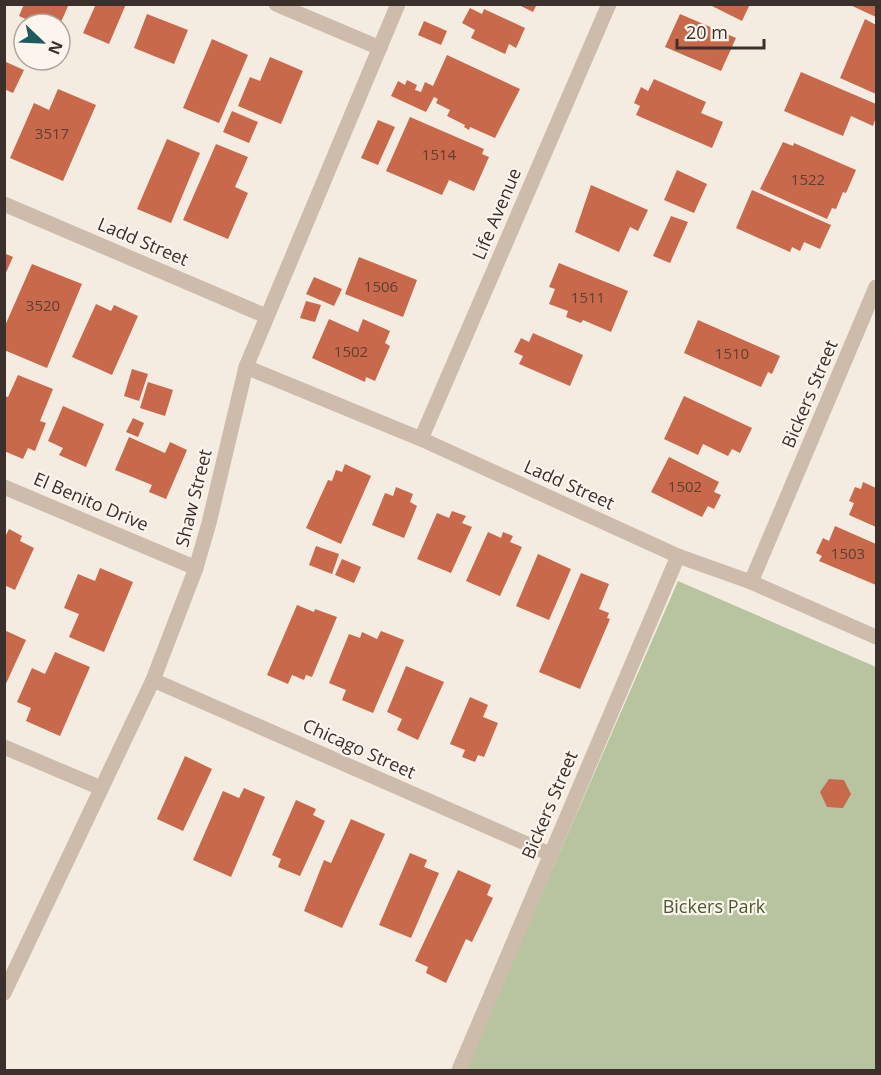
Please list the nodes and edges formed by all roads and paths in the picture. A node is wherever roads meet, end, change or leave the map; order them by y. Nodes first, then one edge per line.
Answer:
1 (276, 4) edge
2 (398, 4) edge
3 (609, 4) edge
4 (380, 48) junction
5 (4, 204) edge
6 (876, 287) edge
7 (266, 316) junction
8 (246, 367) junction
9 (421, 439) junction
10 (4, 487) edge
11 (678, 556) junction
12 (196, 568) junction
13 (750, 582) junction
14 (876, 637) edge
15 (153, 680) junction
16 (4, 747) edge
17 (101, 788) junction
18 (550, 854) junction
19 (4, 993) edge
20 (459, 1071) edge

1 - 4 street
2 - 4 street, Shaw Street
3 - 9 street, Life Avenue
4 - 7 street, Shaw Street
5 - 7 street, Ladd Street
6 - 13 street, Bickers Street
7 - 8 street, Shaw Street
8 - 9 street, Ladd Street
8 - 12 street, Shaw Street
9 - 11 street, Ladd Street
10 - 12 street, El Benito Drive
11 - 13 street, Ladd Street
11 - 18 street, Bickers Street
12 - 15 street, Shaw Street
13 - 14 street, Ladd Street
15 - 17 street, Shaw Street
15 - 18 street, Chicago Street
16 - 17 street
17 - 19 street, Shaw Street
18 - 20 street, Bickers Street

